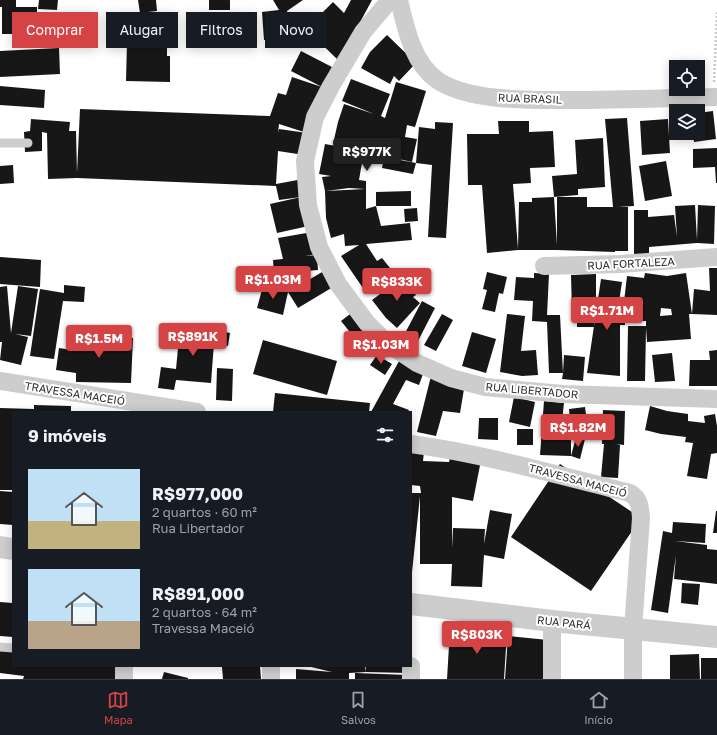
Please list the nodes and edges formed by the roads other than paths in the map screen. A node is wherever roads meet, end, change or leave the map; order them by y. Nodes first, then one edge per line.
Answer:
1 (390, 0) edge
2 (399, 0) edge
3 (715, 97) edge
4 (0, 143) edge
5 (28, 143) dead end
6 (717, 257) edge
7 (544, 266) dead end
8 (0, 381) edge
9 (717, 399) edge
10 (191, 411) edge
11 (412, 444) edge
12 (0, 547) edge
13 (12, 549) edge
14 (412, 604) edge
15 (552, 621) junction
16 (633, 629) junction
17 (717, 637) edge
18 (0, 647) edge
19 (12, 648) edge
20 (124, 667) edge
21 (271, 667) edge
22 (411, 667) edge
23 (124, 679) edge
24 (271, 679) edge
25 (411, 679) edge
26 (552, 679) edge
27 (633, 679) edge

1 - 9 street, RUA LIBERTADOR
2 - 3 street, RUA BRASIL
4 - 5 lane
6 - 7 street, RUA FORTALEZA
8 - 10 street, TRAVESSA MACEIÓ
11 - 16 street, TRAVESSA MACEIÓ
12 - 13 street
14 - 15 street, RUA PARÁ
15 - 16 street, RUA PARÁ
15 - 26 street
16 - 17 street, RUA PARÁ
16 - 27 street
18 - 19 lane
20 - 23 street
21 - 24 street
22 - 25 street

